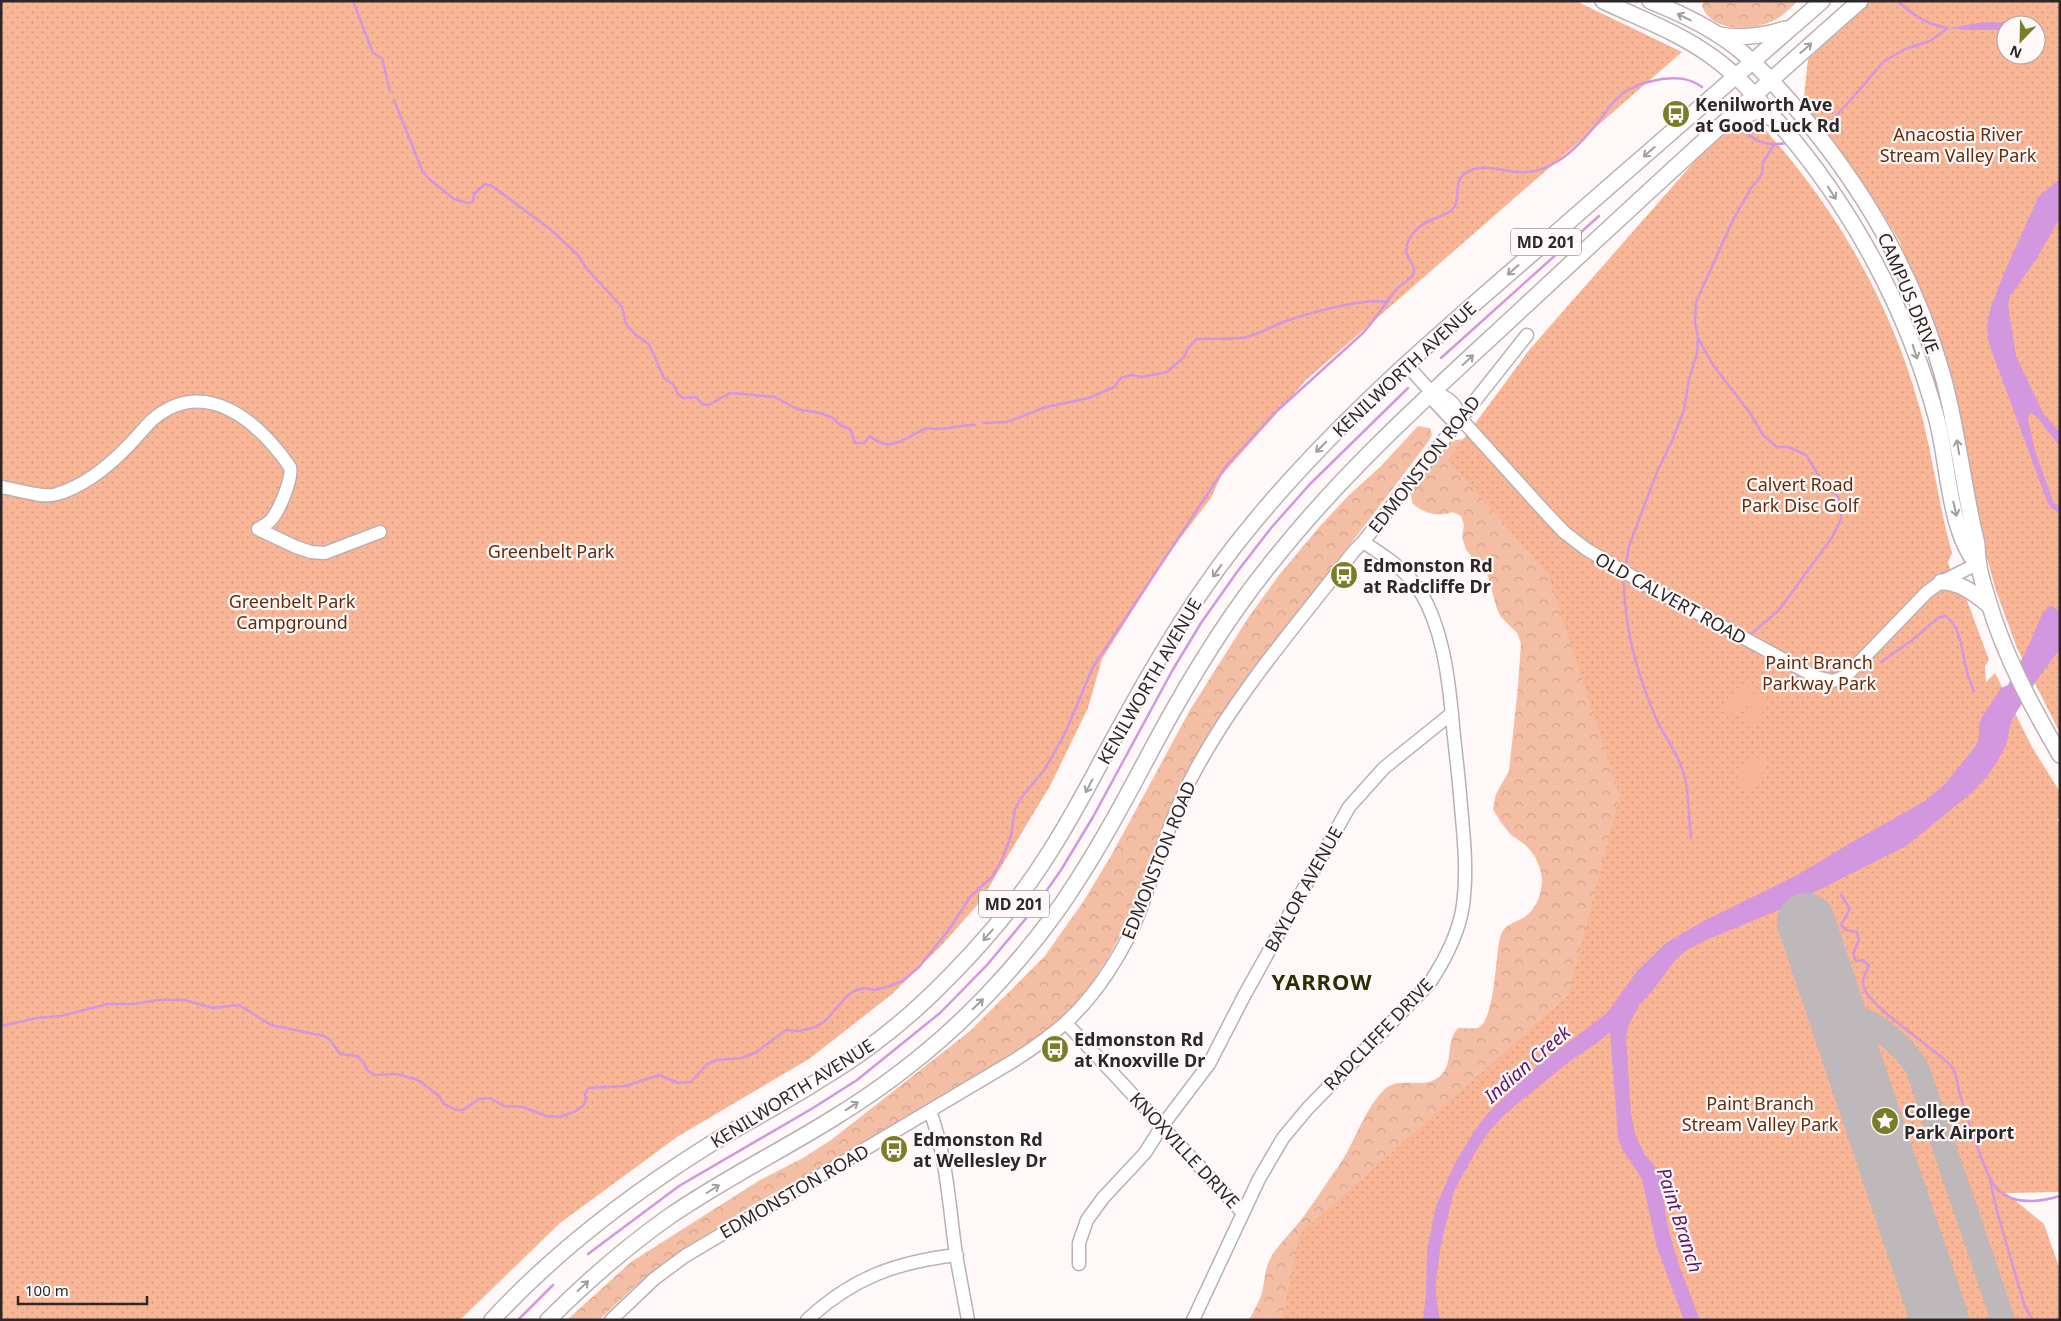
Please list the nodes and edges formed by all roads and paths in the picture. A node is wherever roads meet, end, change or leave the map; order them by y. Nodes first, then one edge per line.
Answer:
1 (1603, 1) edge
2 (1650, 1) edge
3 (1822, 1) edge
4 (1860, 1) edge
5 (1793, 26) junction
6 (1716, 34) junction
7 (1752, 62) junction
8 (1736, 76) junction
9 (1770, 80) junction
10 (1754, 94) junction
11 (1777, 121) junction
12 (1723, 122) junction
13 (1527, 335) dead end
14 (1407, 365) junction
15 (1432, 393) junction
16 (1460, 418) junction
17 (1, 487) edge
18 (380, 532) dead end
19 (1363, 542) junction
20 (1977, 564) junction
21 (1941, 582) junction
22 (1990, 606) junction
23 (1452, 714) junction
24 (2060, 755) edge
25 (1066, 1023) junction
26 (930, 1111) junction
27 (1162, 1126) junction
28 (1242, 1212) junction
29 (956, 1255) junction
30 (1079, 1264) dead end
31 (492, 1320) edge
32 (548, 1320) edge
33 (610, 1320) edge
34 (808, 1320) edge
35 (968, 1320) edge
36 (1193, 1320) edge

1 - 8 main road, CAMPUS DRIVE
6 -> 2 main road
3 - 5 main road, KENILWORTH AVENUE / MD 201
9 -> 4 main road, KENILWORTH AVENUE / MD 201
5 - 6 main road
5 - 7 main road, KENILWORTH AVENUE / MD 201
6 - 7 main road, CAMPUS DRIVE
7 - 8 main road, KENILWORTH AVENUE / MD 201
7 - 9 main road, CAMPUS DRIVE
8 - 10 main road, CAMPUS DRIVE
8 -> 14 main road, KENILWORTH AVENUE / MD 201
9 - 10 main road, KENILWORTH AVENUE / MD 201
20 -> 9 main road, CAMPUS DRIVE
10 - 11 main road, CAMPUS DRIVE
10 - 12 main road, KENILWORTH AVENUE / MD 201
11 - 12 main road
11 -> 20 main road, CAMPUS DRIVE
15 -> 12 main road, KENILWORTH AVENUE / MD 201
13 - 16 street, EDMONSTON ROAD
14 - 15 street, OLD CALVERT ROAD
14 -> 31 main road, KENILWORTH AVENUE / MD 201
15 - 16 street, OLD CALVERT ROAD
32 -> 15 main road, KENILWORTH AVENUE / MD 201
16 - 19 street, EDMONSTON ROAD
16 - 21 street, OLD CALVERT ROAD
17 - 18 street
19 - 23 street, RADCLIFFE DRIVE
19 - 25 street, EDMONSTON ROAD
20 - 21 street, OLD CALVERT ROAD
20 - 22 main road, CAMPUS DRIVE
21 - 22 main road
22 - 24 main road, CAMPUS DRIVE
23 - 27 street, BAYLOR AVENUE
23 - 28 street, RADCLIFFE DRIVE
25 - 26 street, EDMONSTON ROAD
25 - 27 street, KNOXVILLE DRIVE
26 - 29 street
26 - 33 street, EDMONSTON ROAD
27 - 28 street, KNOXVILLE DRIVE
27 - 30 street, BAYLOR AVENUE
28 - 36 street, RADCLIFFE DRIVE
29 - 34 street
29 - 35 street

